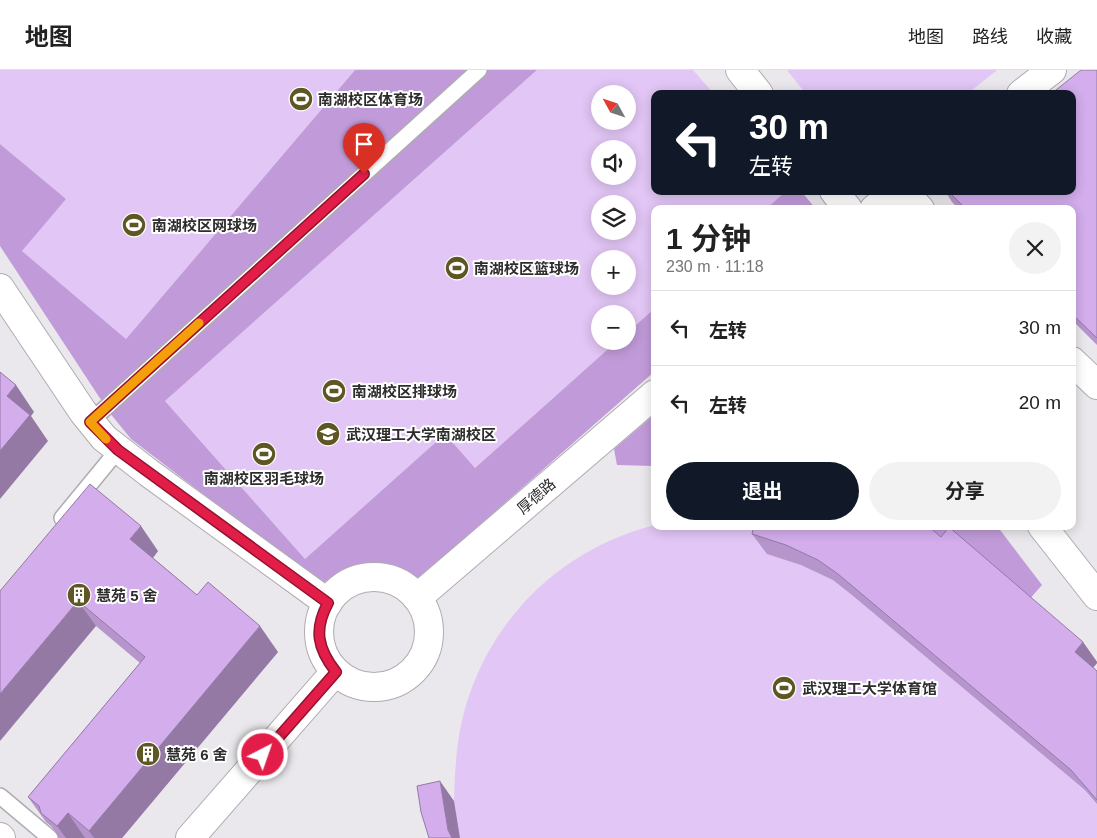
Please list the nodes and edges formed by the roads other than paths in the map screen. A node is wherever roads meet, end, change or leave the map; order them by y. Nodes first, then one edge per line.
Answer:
1 (479, 70) edge
2 (740, 70) edge
3 (1052, 70) edge
4 (756, 90) edge
5 (1026, 90) edge
6 (837, 195) edge
7 (891, 195) edge
8 (907, 195) edge
9 (845, 205) edge
10 (879, 205) edge
11 (916, 205) edge
12 (0, 288) edge
13 (1076, 365) edge
14 (1097, 385) edge
15 (651, 397) edge
16 (90, 422) junction
17 (118, 450) junction
18 (1045, 530) edge
19 (50, 532) edge
20 (1097, 596) edge
21 (417, 598) junction
22 (328, 603) junction
23 (336, 672) junction
24 (0, 796) edge
25 (50, 838) edge
26 (190, 838) edge

1 - 16 lane
2 - 4 street
3 - 5 street
6 - 9 street
7 - 10 street
8 - 11 street
12 - 16 street
13 - 14 street
15 - 21 street, 厚德路
16 - 17 street
17 - 19 lane
17 - 22 street
18 - 20 street
21 - 22 street
21 - 23 street
22 - 23 street
23 - 26 street
24 - 25 lane

